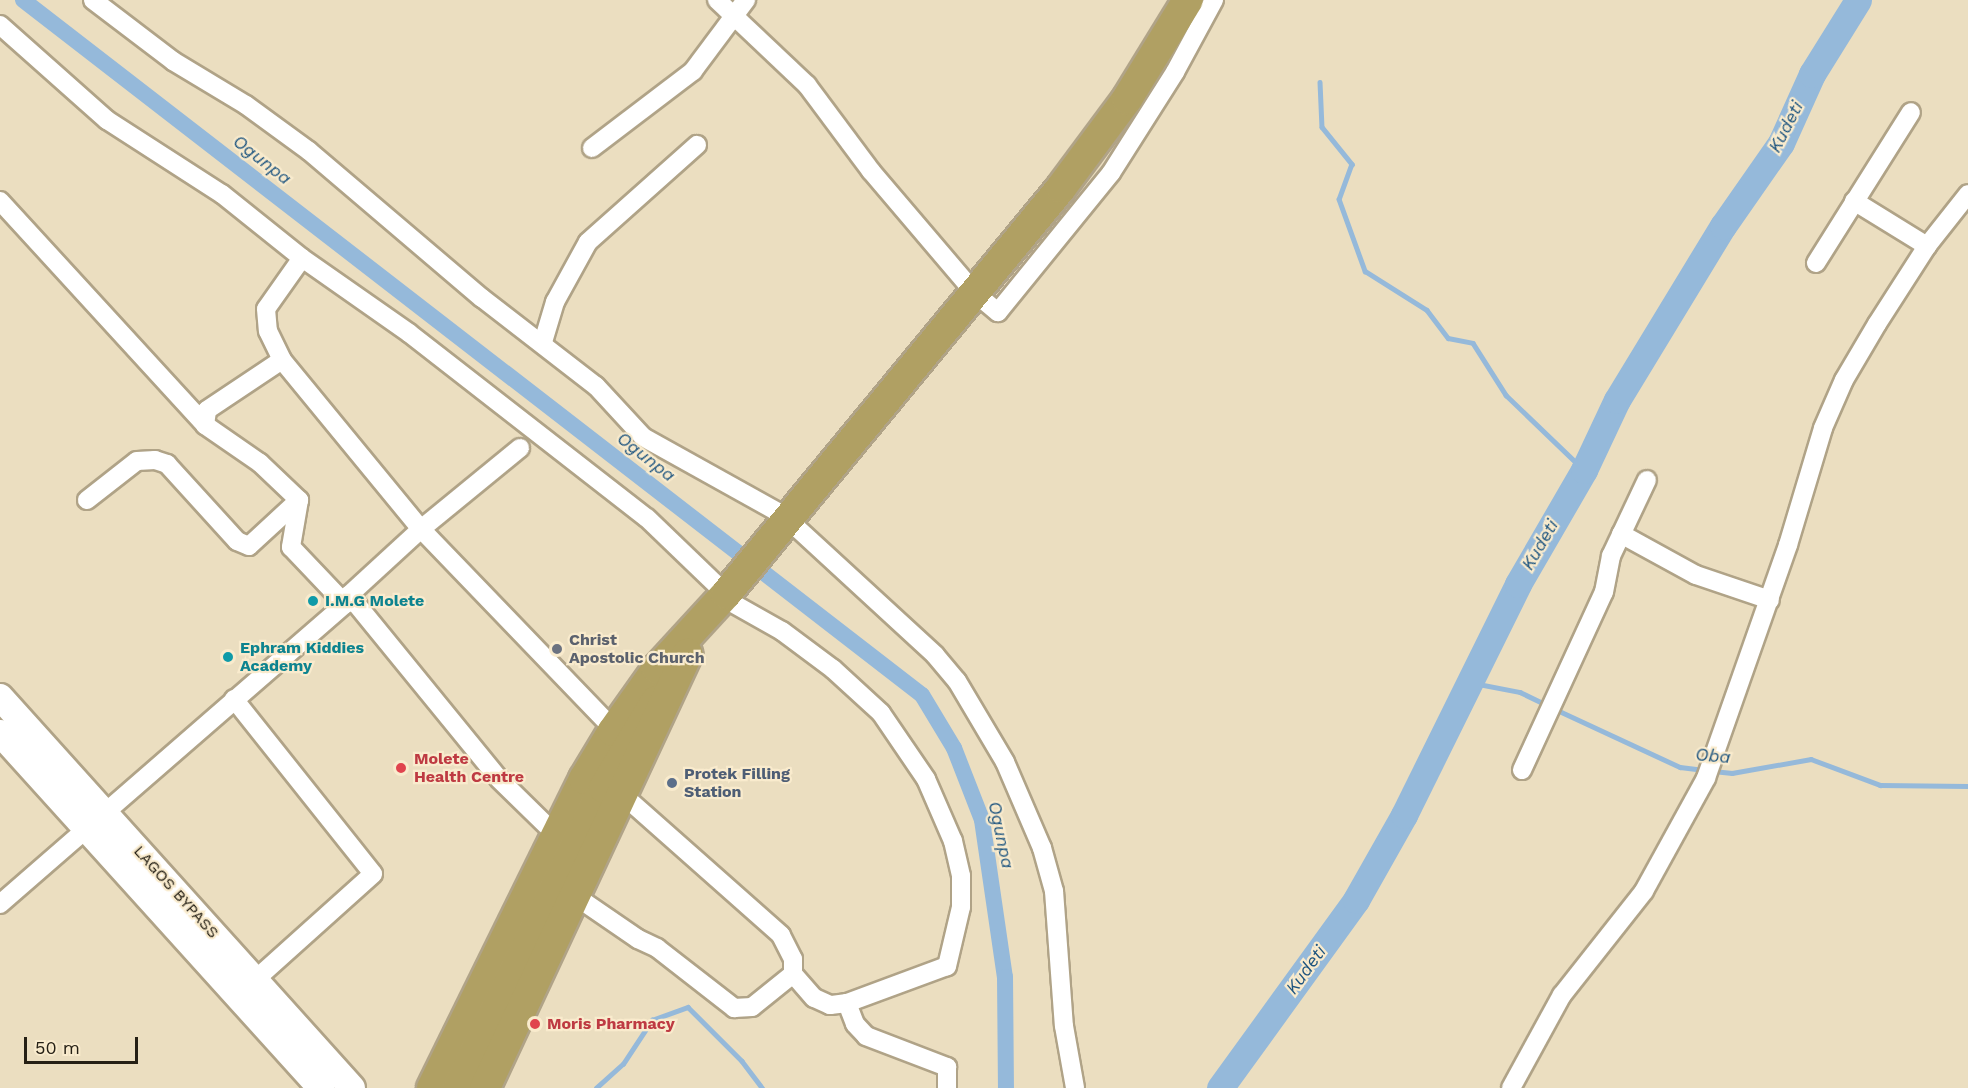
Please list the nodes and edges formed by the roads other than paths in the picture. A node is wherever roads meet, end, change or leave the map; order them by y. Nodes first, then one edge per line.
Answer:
1 (93, 0) edge
2 (717, 0) edge
3 (746, 0) edge
4 (1188, 0) edge
5 (1204, 0) edge
6 (1214, 0) edge
7 (732, 16) junction
8 (0, 25) edge
9 (1911, 112) dead end
10 (697, 145) dead end
11 (592, 148) dead end
12 (1968, 194) edge
13 (0, 201) edge
14 (1854, 201) junction
15 (1927, 246) junction
16 (302, 258) junction
17 (1816, 263) dead end
18 (981, 299) junction
19 (543, 342) junction
20 (282, 360) junction
21 (205, 425) junction
22 (520, 448) dead end
23 (1647, 480) dead end
24 (87, 500) dead end
25 (299, 500) junction
26 (788, 527) junction
27 (422, 529) junction
28 (1622, 534) junction
29 (734, 593) junction
30 (347, 600) junction
31 (1770, 600) junction
32 (682, 650) junction
33 (0, 698) edge
34 (234, 699) junction
35 (604, 719) junction
36 (0, 733) edge
37 (1522, 770) dead end
38 (611, 792) junction
39 (96, 822) junction
40 (546, 825) junction
41 (585, 902) junction
42 (0, 904) edge
43 (793, 974) junction
44 (255, 980) junction
45 (531, 989) junction
46 (848, 1003) junction
47 (321, 1088) edge
48 (352, 1088) edge
49 (411, 1088) edge
50 (432, 1088) edge
51 (458, 1088) edge
52 (485, 1088) edge
53 (494, 1088) edge
54 (947, 1088) edge
55 (1075, 1088) edge
56 (1511, 1088) edge

1 - 19 street
2 - 7 street
3 - 7 street
4 - 18 highway
5 - 18 highway
6 - 18 street
7 - 11 street
7 - 18 street
8 - 16 street
9 - 14 street
10 - 19 street
12 - 15 street
13 - 21 street
14 - 15 street
14 - 17 street
15 - 31 street
16 - 20 street
16 - 29 street
18 - 26 highway
19 - 26 street
20 - 21 street
20 - 27 street
21 - 25 street
22 - 27 street
23 - 28 street
24 - 25 street
25 - 30 street
26 - 29 highway
26 - 55 street
27 - 30 street
27 - 35 street
28 - 31 street
28 - 37 street
29 - 32 highway
29 - 46 street
30 - 34 street
30 - 40 street
31 - 56 street
32 - 35 highway
32 - 38 highway
32 - 38 highway
33 - 39 main road, LAGOS BYPASS
34 - 39 street
34 - 44 street
35 - 40 highway
36 - 39 main road, LAGOS BYPASS
38 - 41 street
38 - 43 street
38 - 45 highway
38 - 50 highway
38 - 51 highway
39 - 42 street
39 - 44 main road, LAGOS BYPASS
39 - 47 main road, LAGOS BYPASS
40 - 49 highway
41 - 43 street
41 - 45 street
43 - 46 street
44 - 48 main road, LAGOS BYPASS
45 - 52 highway
45 - 53 street
46 - 54 street

